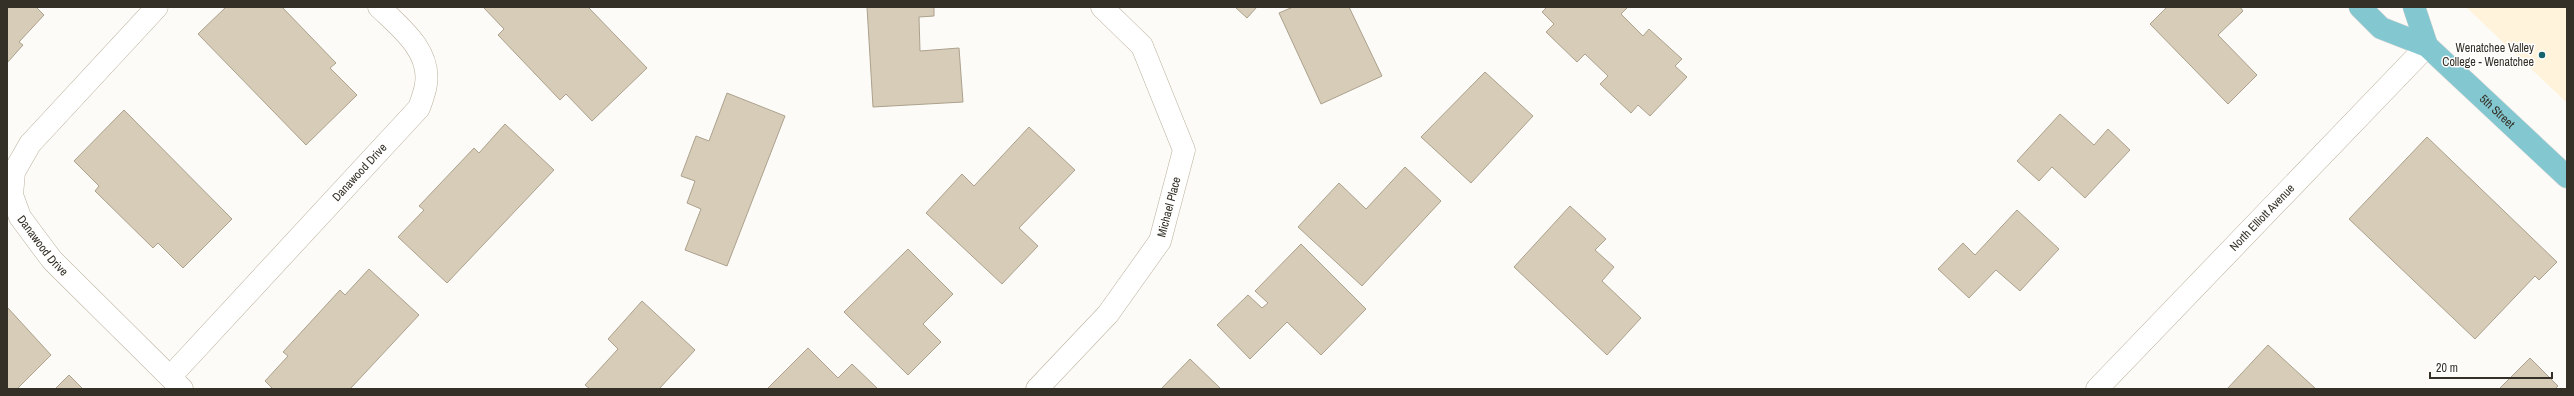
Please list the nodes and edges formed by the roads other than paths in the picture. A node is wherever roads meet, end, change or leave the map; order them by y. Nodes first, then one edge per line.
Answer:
1 (157, 7) edge
2 (379, 7) edge
3 (1102, 7) edge
4 (2360, 7) edge
5 (2414, 7) edge
6 (2427, 46) junction
7 (2567, 177) edge
8 (176, 383) edge
9 (1037, 389) edge
10 (2097, 389) edge

1 - 8 street, Danawood Drive
2 - 8 street, Danawood Drive
3 - 9 street, Michael Place
4 - 6 main road, 5th Street
5 - 6 main road, 5th Street
6 - 7 main road, 5th Street
6 - 10 street, North Elliott Avenue

